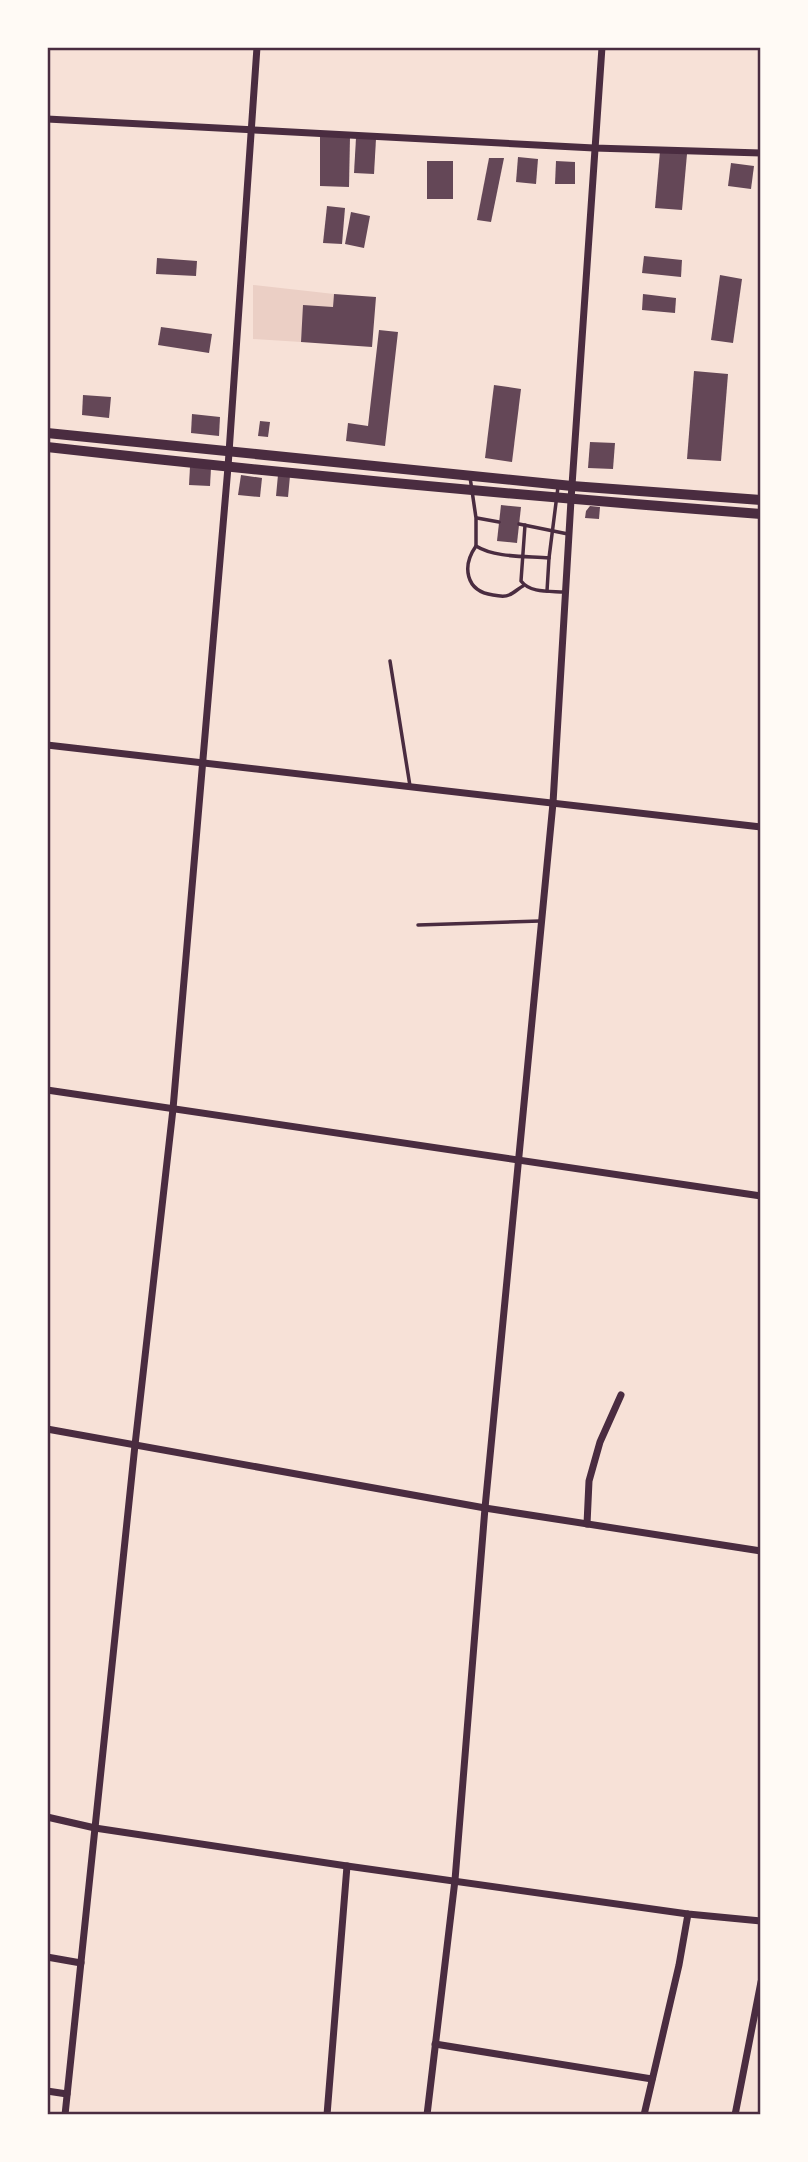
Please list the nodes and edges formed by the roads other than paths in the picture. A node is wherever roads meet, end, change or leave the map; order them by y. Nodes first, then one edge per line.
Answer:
1 (257, 47) edge
2 (602, 47) edge
3 (47, 119) edge
4 (250, 130) junction
5 (594, 148) junction
6 (761, 153) edge
7 (47, 433) edge
8 (150, 444) junction
9 (47, 447) edge
10 (229, 452) junction
11 (149, 458) junction
12 (357, 463) junction
13 (228, 467) junction
14 (470, 476) junction
15 (356, 479) junction
16 (558, 485) junction
17 (572, 486) junction
18 (472, 491) junction
19 (702, 496) junction
20 (556, 498) junction
21 (571, 499) junction
22 (761, 500) edge
23 (702, 510) junction
24 (761, 514) edge
25 (476, 518) junction
26 (499, 522) dead end
27 (519, 524) dead end
28 (526, 525) junction
29 (552, 530) junction
30 (569, 534) junction
31 (476, 546) junction
32 (522, 556) junction
33 (549, 558) junction
34 (523, 586) junction
35 (547, 591) junction
36 (565, 592) junction
37 (390, 661) dead end
38 (47, 745) edge
39 (204, 763) junction
40 (410, 786) junction
41 (553, 803) junction
42 (761, 827) edge
43 (542, 921) junction
44 (418, 925) dead end
45 (47, 1090) edge
46 (173, 1109) junction
47 (519, 1160) junction
48 (761, 1196) edge
49 (621, 1395) dead end
50 (47, 1429) edge
51 (135, 1445) junction
52 (485, 1508) junction
53 (587, 1524) junction
54 (761, 1551) edge
55 (47, 1817) edge
56 (95, 1828) junction
57 (347, 1866) junction
58 (455, 1881) junction
59 (688, 1914) junction
60 (761, 1921) edge
61 (47, 1956) edge
62 (81, 1963) junction
63 (761, 1982) edge
64 (435, 2044) junction
65 (652, 2079) junction
66 (47, 2091) edge
67 (67, 2094) junction
68 (65, 2115) edge
69 (327, 2115) edge
70 (427, 2115) edge
71 (644, 2115) edge
72 (735, 2115) edge

1 - 4 street
2 - 5 street
3 - 4 street
4 - 5 street
4 - 10 street
5 - 6 street
5 - 17 street
7 - 8 street
8 - 10 street
8 - 11 street
9 - 11 street
10 - 12 street
10 - 13 street
11 - 13 street
12 - 14 street
12 - 15 street
13 - 15 street
13 - 39 street
14 - 16 street
14 - 18 lane
15 - 18 street
16 - 17 street
16 - 20 lane
17 - 19 street
17 - 21 street
18 - 20 street
18 - 25 lane
19 - 22 street
19 - 23 street
20 - 21 street
20 - 29 lane
21 - 23 street
21 - 30 street
23 - 24 street
25 - 26 lane
25 - 31 lane
27 - 28 lane
28 - 29 lane
28 - 32 lane
29 - 30 lane
29 - 33 lane
30 - 36 street
31 - 32 lane
31 - 34 lane
32 - 33 lane
32 - 34 lane
33 - 35 lane
34 - 35 lane
35 - 36 lane
36 - 41 street
37 - 40 lane
38 - 39 street
39 - 40 street
39 - 46 street
40 - 41 street
41 - 42 street
41 - 43 street
43 - 44 lane
43 - 47 street
45 - 46 street
46 - 47 street
46 - 51 street
47 - 48 street
47 - 52 street
49 - 53 street
50 - 51 street
51 - 52 street
51 - 56 street
52 - 53 street
52 - 58 street
53 - 54 street
55 - 56 street
56 - 57 street
56 - 62 street
57 - 58 street
57 - 69 street
58 - 59 street
58 - 64 street
59 - 60 street
59 - 65 street
61 - 62 street
62 - 67 street
63 - 72 street
64 - 65 street
64 - 70 street
65 - 71 street
66 - 67 street
67 - 68 street

